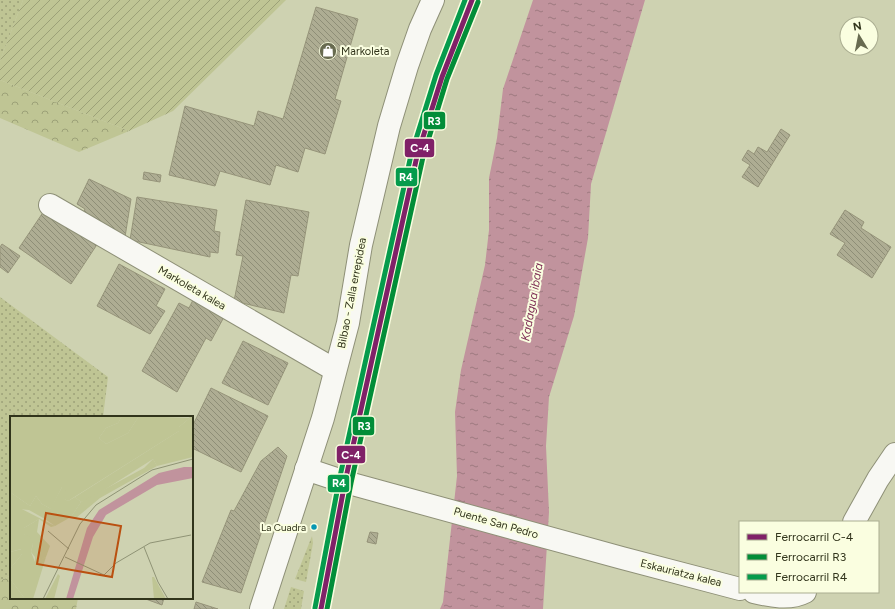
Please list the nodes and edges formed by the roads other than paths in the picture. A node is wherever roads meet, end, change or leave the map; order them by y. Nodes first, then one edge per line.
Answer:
1 (433, 0) edge
2 (50, 205) dead end
3 (335, 370) junction
4 (895, 454) edge
5 (306, 469) junction
6 (855, 521) edge
7 (622, 558) joint
8 (739, 588) edge
9 (758, 593) edge
10 (803, 593) edge
11 (261, 609) edge

1 - 3 street, Bilbao - Zalla errepidea
2 - 3 street, Markoleta kalea
3 - 5 street, Bilbao - Zalla errepidea
4 - 6 street
5 - 7 street, Puente San Pedro
5 - 11 street, Bilbao - Zalla errepidea
7 - 8 street, Eskauriatza kalea
9 - 10 street

